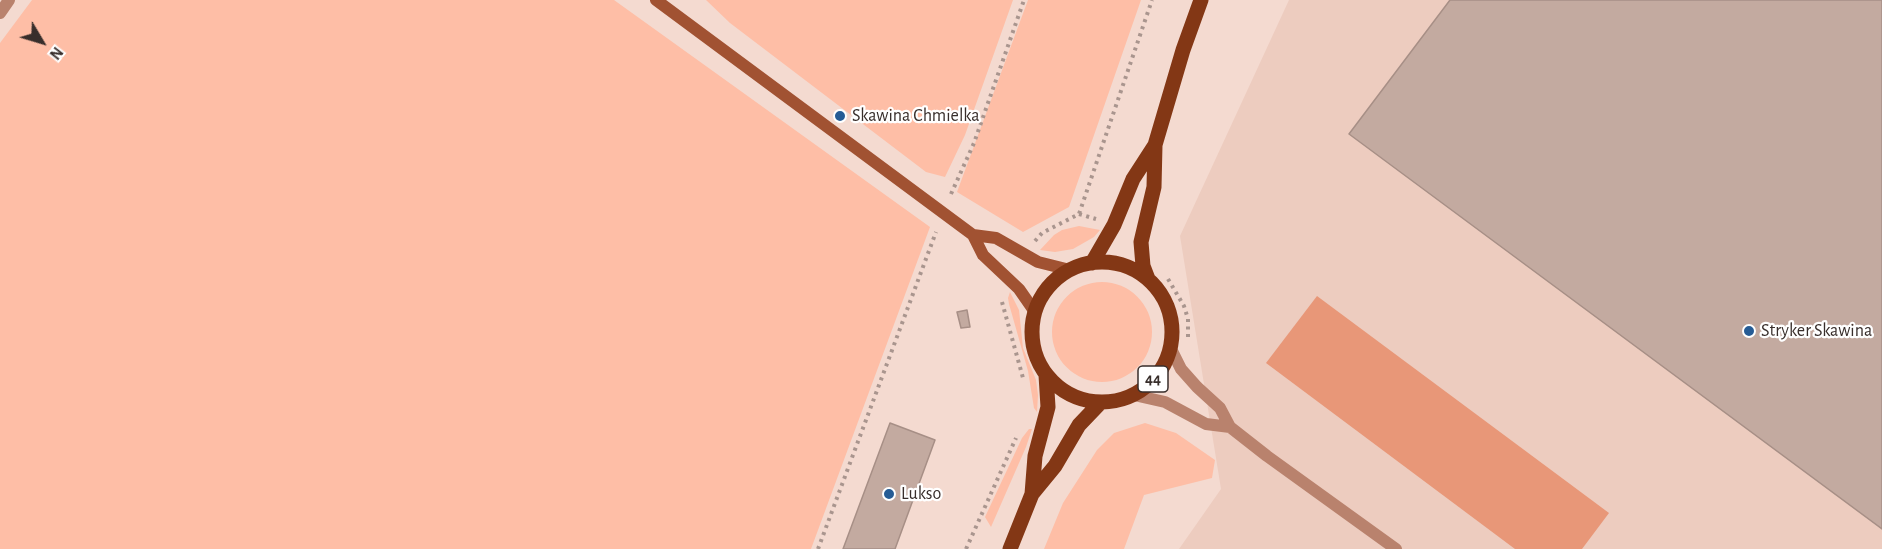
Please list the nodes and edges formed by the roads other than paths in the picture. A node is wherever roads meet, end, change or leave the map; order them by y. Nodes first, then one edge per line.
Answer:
1 (9, 0) edge
2 (656, 0) edge
3 (1200, 0) edge
4 (0, 13) edge
5 (1155, 145) junction
6 (973, 235) junction
7 (1092, 263) junction
8 (1070, 270) junction
9 (1148, 279) junction
10 (1035, 312) junction
11 (1170, 348) junction
12 (1046, 375) junction
13 (1134, 394) junction
14 (1101, 402) junction
15 (1230, 426) junction
16 (1032, 494) junction
17 (1010, 549) edge
18 (1396, 549) edge

1 - 4 street
2 - 6 street
3 - 5 main road, 44
5 - 7 main road, 44
5 - 9 main road, 44
6 - 8 street
6 - 10 street
7 - 8 main road, 44
7 - 9 main road, 44
8 - 10 main road, 44
9 - 11 main road, 44
10 - 12 main road, 44
11 - 13 main road, 44
11 - 15 street
12 - 14 main road, 44
12 - 16 main road, 44
13 - 14 main road, 44
13 - 15 street
14 - 16 main road, 44
15 - 18 street
16 - 17 main road, 44

